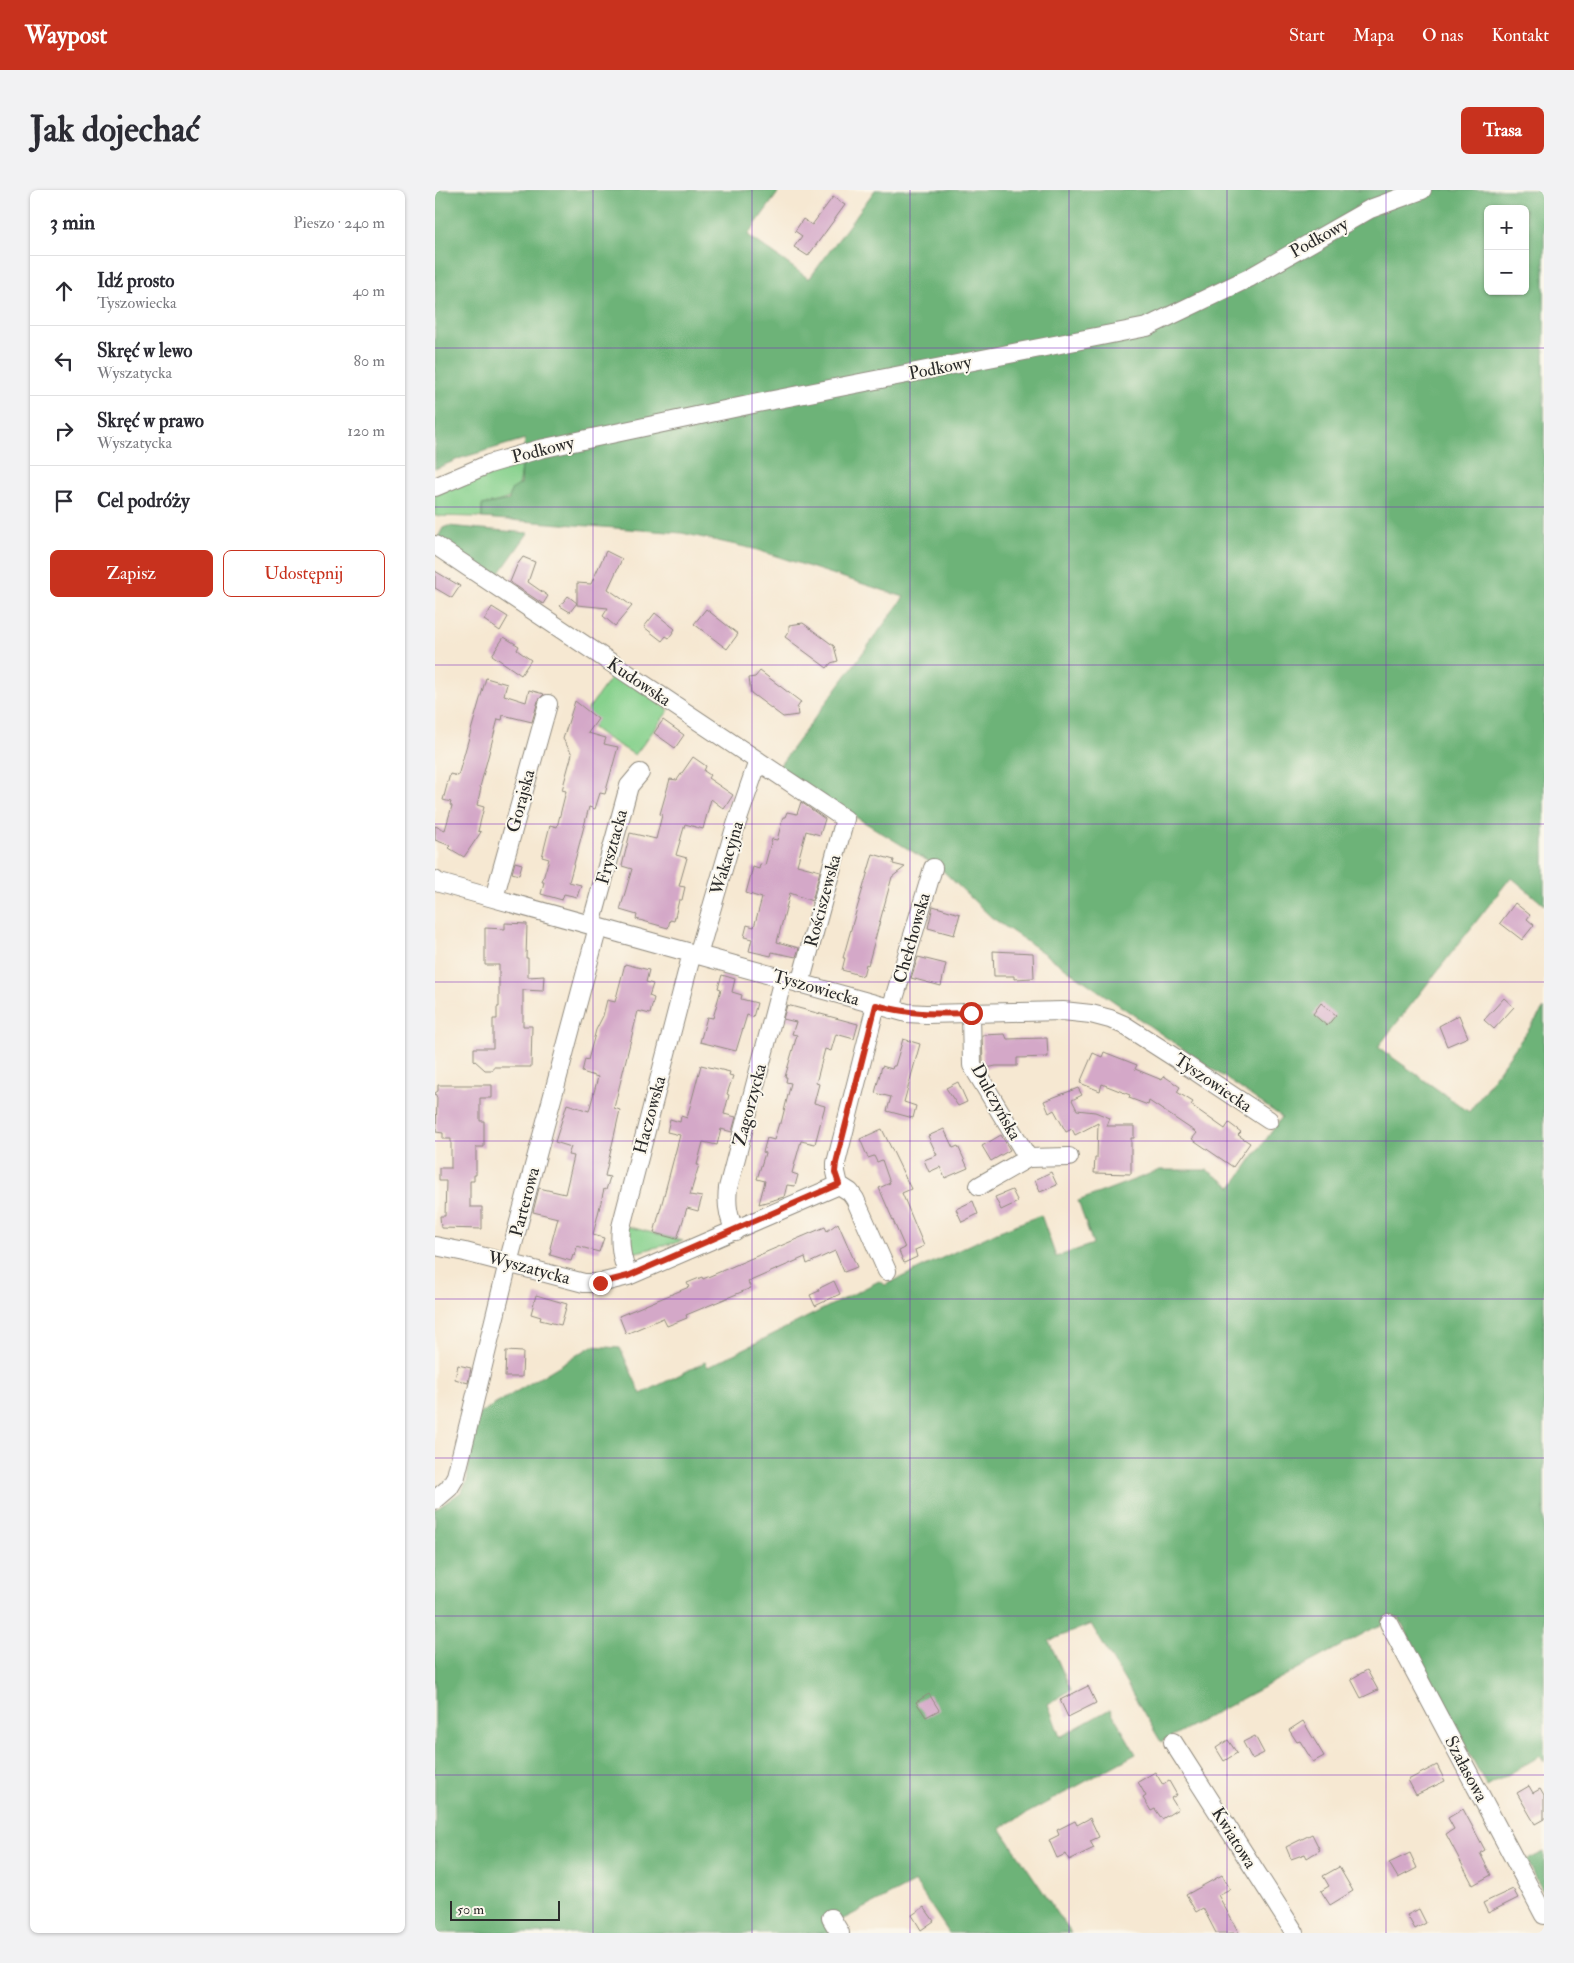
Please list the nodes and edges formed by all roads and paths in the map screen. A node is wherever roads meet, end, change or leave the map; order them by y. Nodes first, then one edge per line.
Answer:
1 (1422, 190) edge
2 (435, 487) edge
3 (435, 545) edge
4 (548, 704) dead end
5 (758, 761) junction
6 (640, 773) dead end
7 (845, 819) joint
8 (933, 868) dead end
9 (435, 883) edge
10 (494, 898) junction
11 (594, 926) junction
12 (695, 954) junction
13 (783, 979) junction
14 (801, 984) junction
15 (883, 1007) junction
16 (971, 1013) junction
17 (1269, 1120) dead end
18 (1069, 1157) dead end
19 (1028, 1158) junction
20 (839, 1184) junction
21 (979, 1186) dead end
22 (735, 1231) junction
23 (435, 1246) edge
24 (509, 1263) junction
25 (887, 1271) dead end
26 (628, 1276) junction
27 (435, 1500) edge
28 (1389, 1623) dead end
29 (1173, 1742) dead end
30 (1544, 1915) edge
31 (1295, 1933) edge

1 - 2 street, Podkowy
3 - 5 street, Kudowska
4 - 10 street, Gorajska
5 - 7 street, Kudowska
5 - 12 street, Wakacyjna
6 - 11 street, Frysztacka
7 - 14 street, Rościszewska
8 - 15 street, Chełchowska
9 - 10 street, Tyszowiecka
10 - 11 street, Tyszowiecka
11 - 12 street, Tyszowiecka
11 - 24 street, Parterowa
12 - 13 street, Tyszowiecka
12 - 26 street, Haczowska
13 - 14 street, Tyszowiecka
13 - 22 street, Zagorzycka
14 - 15 street, Tyszowiecka
15 - 16 street, Tyszowiecka
15 - 20 street
16 - 17 street, Tyszowiecka
16 - 19 street, Dulczyńska
18 - 19 street, Dulczyńska
19 - 21 street, Dulczyńska
20 - 22 street, Wyszatycka
20 - 25 street
22 - 26 street, Wyszatycka
23 - 24 street, Wyszatycka
24 - 26 street, Wyszatycka
24 - 27 street, Parterowa
28 - 30 street, Szałasowa
29 - 31 street, Kwiatowa

